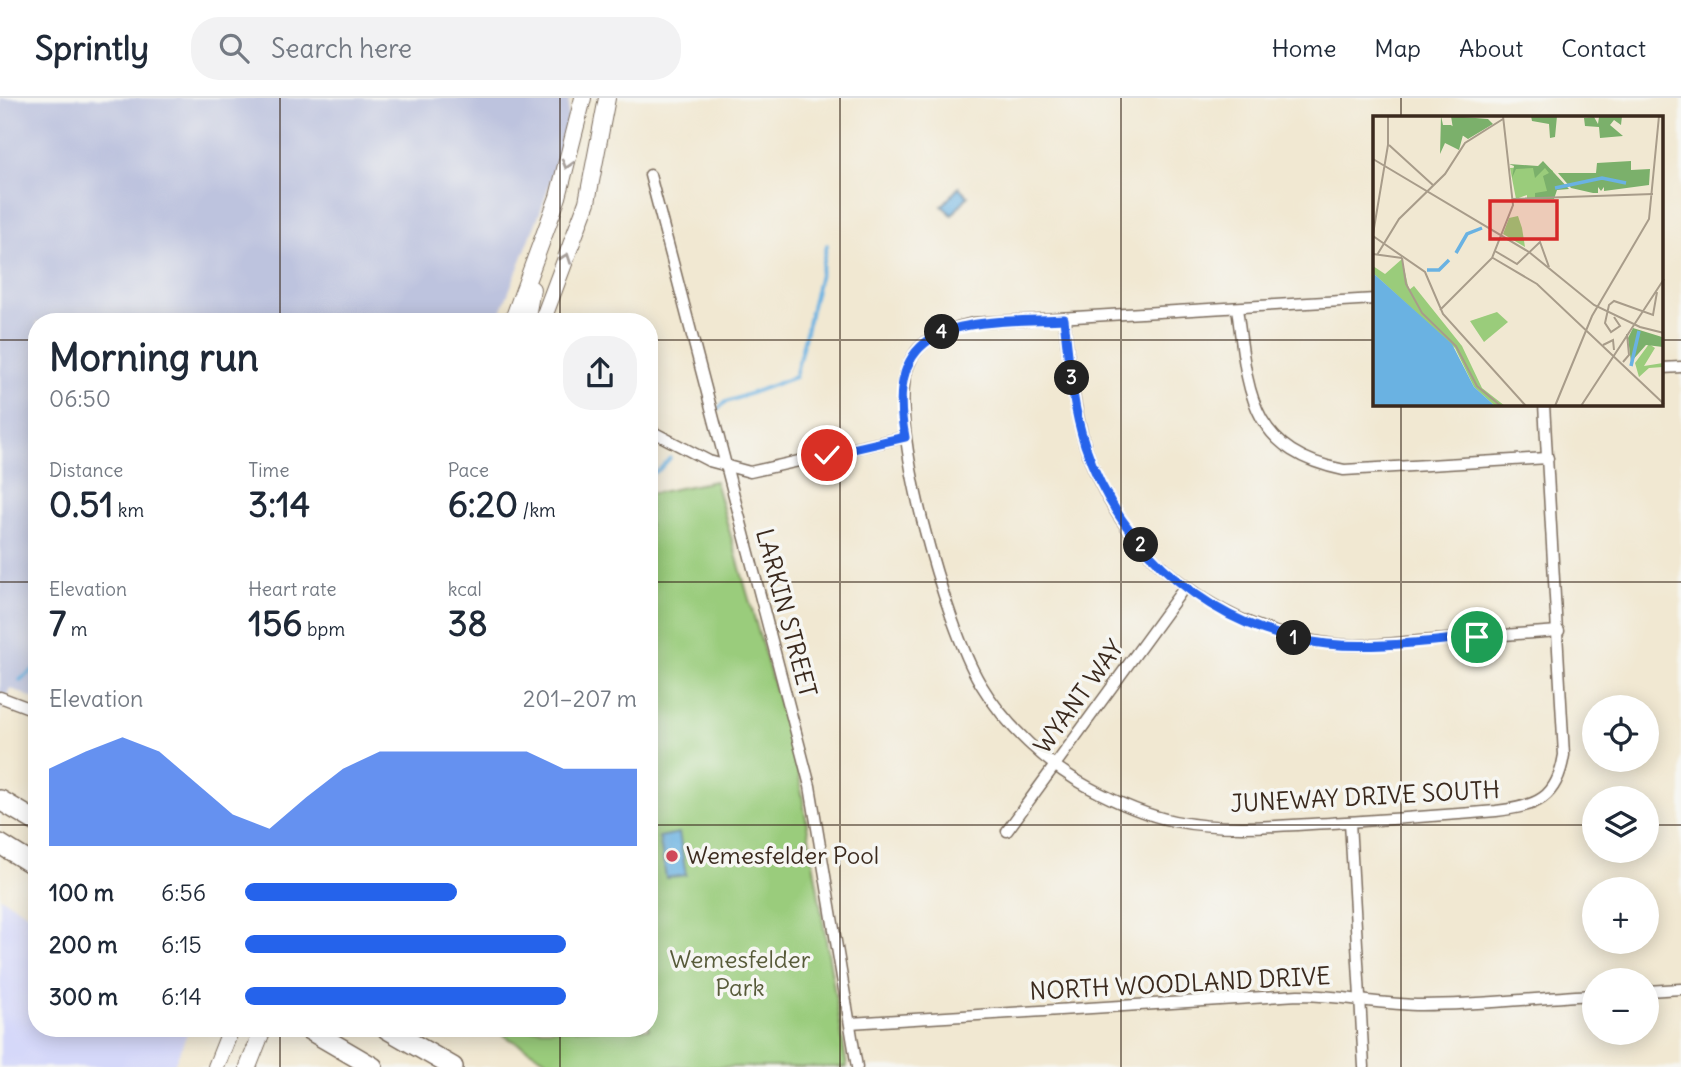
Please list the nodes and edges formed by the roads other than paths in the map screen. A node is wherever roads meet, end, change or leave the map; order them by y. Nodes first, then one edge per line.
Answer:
1 (583, 98) edge
2 (607, 98) edge
3 (650, 174) dead end
4 (531, 269) junction
5 (1373, 299) edge
6 (1237, 308) junction
7 (515, 313) edge
8 (527, 313) edge
9 (545, 313) edge
10 (1064, 319) junction
11 (1544, 406) edge
12 (658, 434) edge
13 (905, 437) junction
14 (1548, 458) junction
15 (727, 468) junction
16 (1184, 588) junction
17 (1559, 631) junction
18 (0, 697) edge
19 (28, 708) edge
20 (1055, 765) junction
21 (0, 800) edge
22 (28, 817) edge
23 (1350, 822) junction
24 (1007, 831) dead end
25 (0, 844) edge
26 (28, 861) edge
27 (1681, 989) edge
28 (1659, 990) edge
29 (1582, 996) edge
30 (1360, 1000) junction
31 (850, 1023) junction
32 (228, 1037) edge
33 (260, 1037) edge
34 (321, 1037) edge
35 (401, 1037) edge
36 (333, 1044) junction
37 (216, 1067) edge
38 (248, 1067) edge
39 (359, 1067) edge
40 (373, 1067) edge
41 (453, 1067) edge
42 (858, 1067) edge
43 (1364, 1067) edge

1 -> 4 main road
9 -> 2 main road
3 - 15 street, LARKIN STREET
4 - 7 main road
4 - 8 main road
5 - 6 street, JUNEWAY DRIVE SOUTH
6 - 10 street, JUNEWAY DRIVE SOUTH
6 - 14 street
10 - 13 street, JUNEWAY DRIVE SOUTH
10 - 16 street
11 - 14 street, JUNEWAY DRIVE SOUTH
12 - 15 street
13 - 15 street
13 - 20 street, JUNEWAY DRIVE SOUTH
14 - 17 street, JUNEWAY DRIVE SOUTH
15 - 31 street, LARKIN STREET
16 - 17 street
16 - 20 street, WYANT WAY
17 - 23 street, JUNEWAY DRIVE SOUTH
18 - 19 street
20 - 23 street, JUNEWAY DRIVE SOUTH
20 - 24 street, WYANT WAY
21 - 22 highway
23 - 30 street
25 - 26 highway
27 - 28 street
29 - 30 street, NORTH WOODLAND DRIVE
30 - 31 street, NORTH WOODLAND DRIVE
30 - 43 street
31 - 42 street, LARKIN STREET
32 - 37 main road
33 - 38 main road
34 - 36 highway
35 - 41 highway
36 - 39 highway
36 - 40 highway

